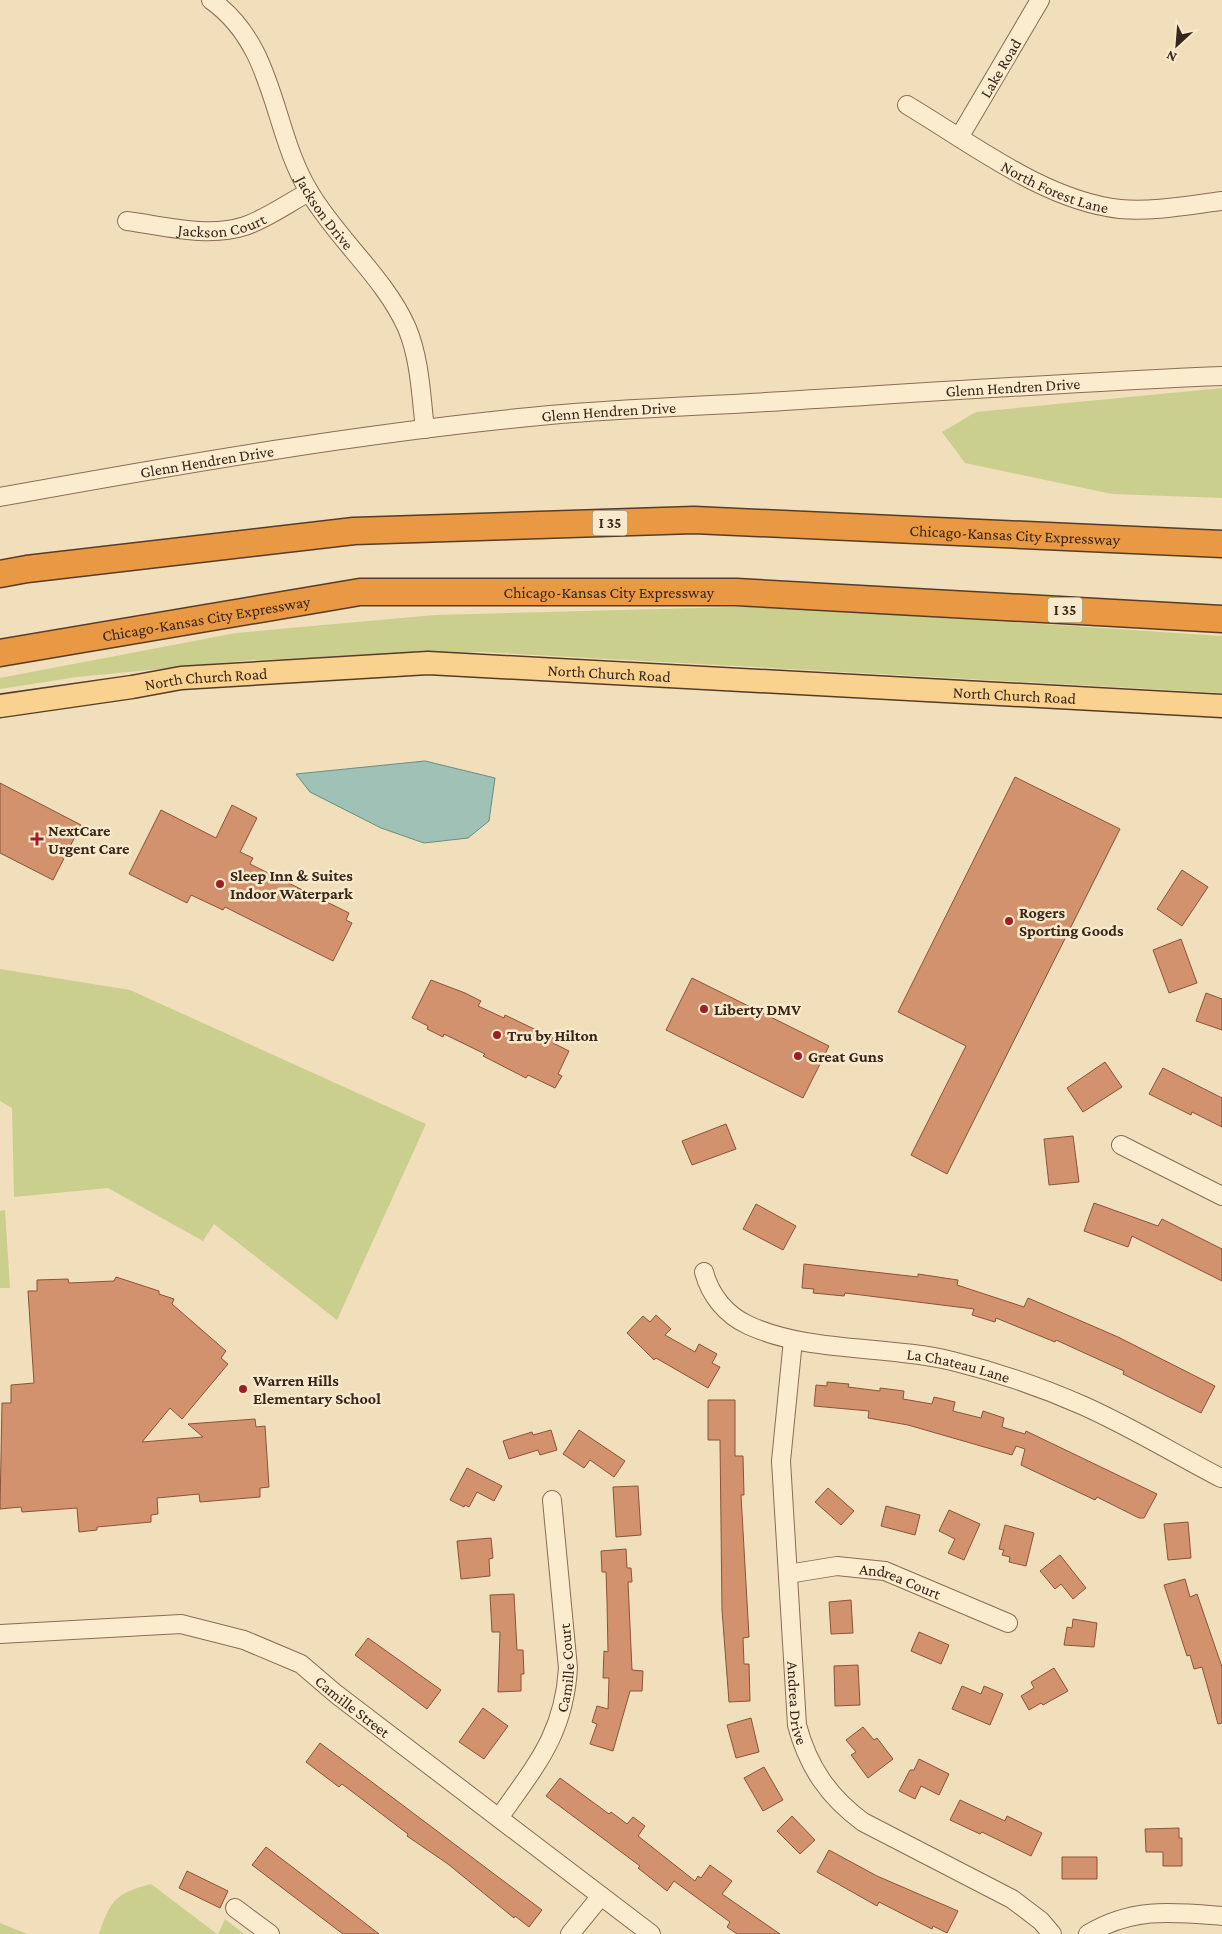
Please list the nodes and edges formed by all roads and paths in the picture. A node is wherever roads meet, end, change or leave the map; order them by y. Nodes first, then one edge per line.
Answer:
1 (211, 0) edge
2 (1040, 0) edge
3 (906, 105) dead end
4 (960, 136) junction
5 (309, 192) junction
6 (1222, 201) edge
7 (127, 221) dead end
8 (1222, 376) edge
9 (426, 429) junction
10 (0, 497) edge
11 (1222, 544) edge
12 (0, 574) edge
13 (1222, 619) edge
14 (0, 653) edge
15 (0, 706) edge
16 (1222, 706) edge
17 (1121, 1145) dead end
18 (1222, 1196) edge
19 (704, 1272) dead end
20 (792, 1340) junction
21 (1222, 1480) edge
22 (552, 1500) dead end
23 (788, 1574) junction
24 (1008, 1623) dead end
25 (0, 1634) edge
26 (499, 1818) junction
27 (601, 1896) junction
28 (236, 1908) dead end
29 (1222, 1916) edge
30 (270, 1934) edge
31 (570, 1934) edge
32 (651, 1934) edge
33 (1052, 1934) edge
34 (1088, 1934) edge

1 - 5 street, Jackson Drive
2 - 4 street, Lake Road
3 - 4 street, North Forest Lane
4 - 6 street, North Forest Lane
5 - 7 street, Jackson Court
5 - 9 street, Jackson Drive
8 - 9 street, Glenn Hendren Drive
9 - 10 street, Glenn Hendren Drive
11 - 12 highway, Chicago-Kansas City Expressway / I 35
13 - 14 highway, Chicago-Kansas City Expressway / I 35
15 - 16 main road, North Church Road
17 - 18 street
19 - 20 street, La Chateau Lane
20 - 21 street, La Chateau Lane
20 - 23 street, Andrea Drive
22 - 26 street, Camille Court
23 - 24 street, Andrea Court
23 - 33 street, Andrea Drive
25 - 26 street, Camille Street
26 - 27 street, Camille Street
27 - 31 street
27 - 32 street, Camille Street
28 - 30 street
29 - 34 street

